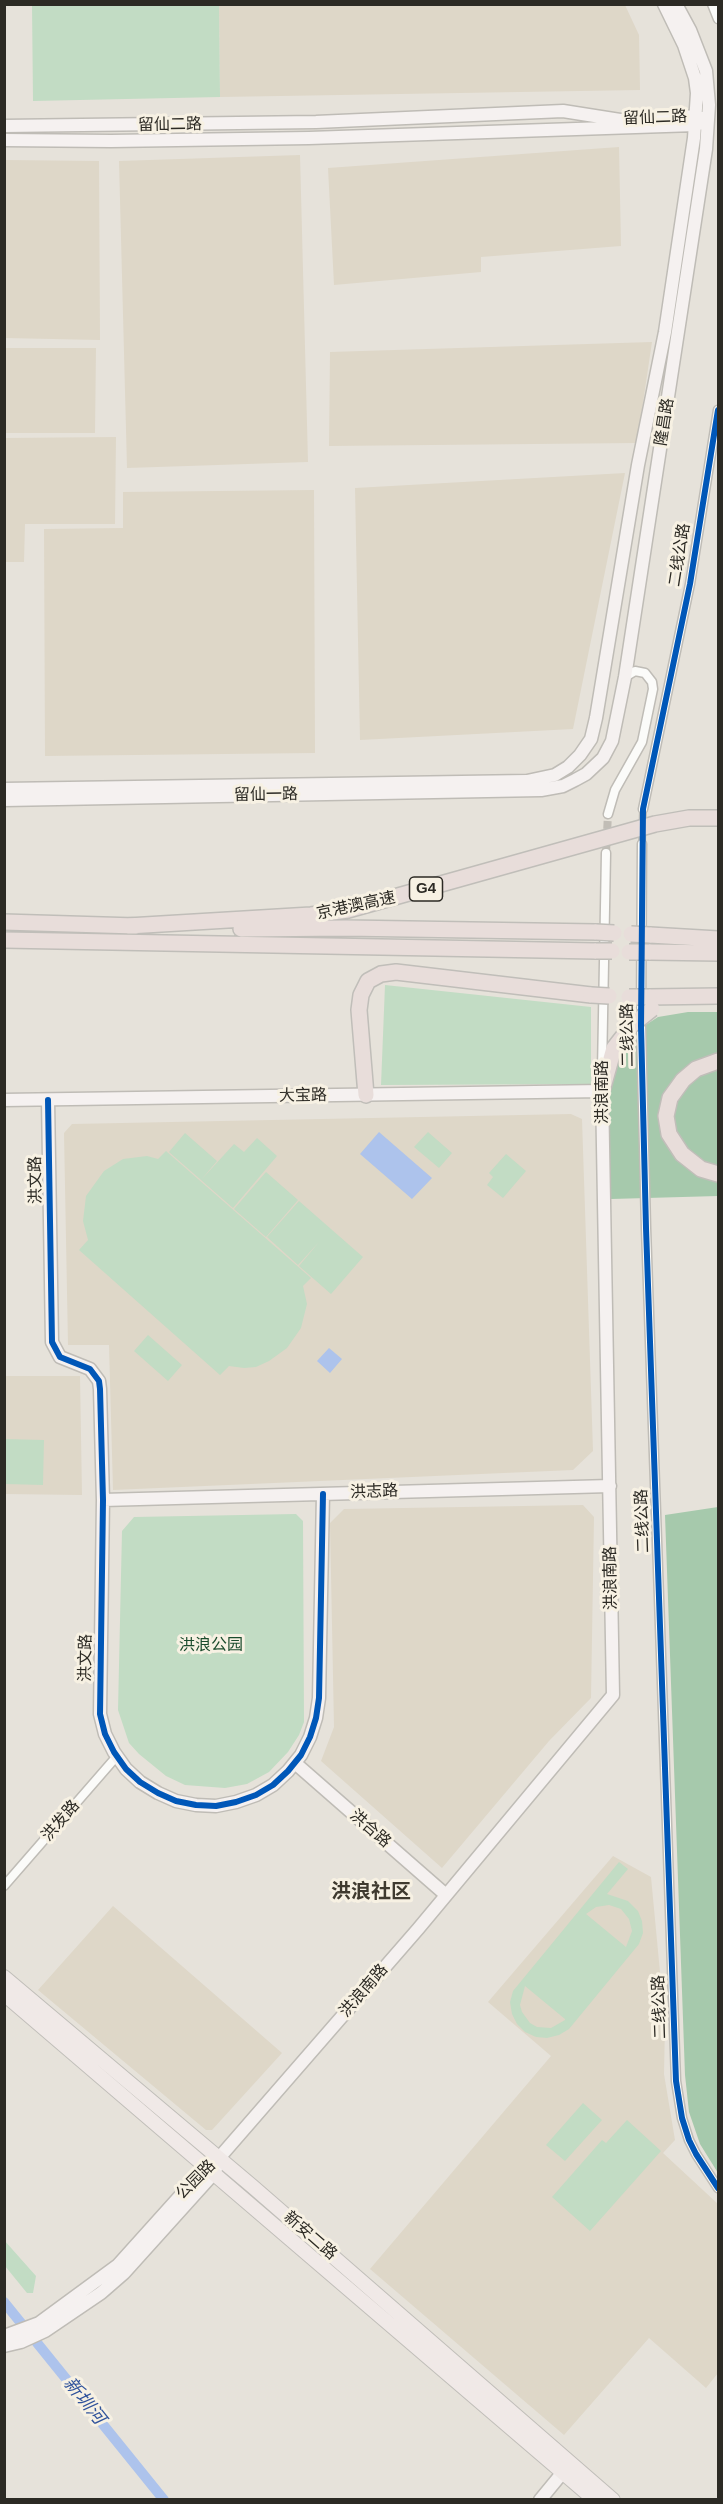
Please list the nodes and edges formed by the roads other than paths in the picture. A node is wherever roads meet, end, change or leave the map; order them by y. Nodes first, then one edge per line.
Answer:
1 (664, 4) edge
2 (676, 4) edge
3 (712, 4) edge
4 (718, 19) edge
5 (570, 112) junction
6 (708, 120) junction
7 (695, 121) junction
8 (4, 126) edge
9 (663, 127) junction
10 (568, 130) junction
11 (4, 140) edge
12 (692, 153) junction
13 (718, 410) edge
14 (624, 677) junction
15 (527, 786) junction
16 (4, 789) edge
17 (4, 800) edge
18 (643, 809) tunnel mouth
19 (608, 814) tunnel mouth
20 (718, 818) edge
21 (642, 844) tunnel mouth
22 (606, 853) tunnel mouth
23 (4, 922) edge
24 (128, 926) junction
25 (718, 939) edge
26 (4, 940) edge
27 (718, 953) edge
28 (718, 996) edge
29 (718, 1002) edge
30 (650, 1003) junction
31 (718, 1061) edge
32 (602, 1091) junction
33 (366, 1095) junction
34 (48, 1100) junction
35 (4, 1101) edge
36 (718, 1174) edge
37 (610, 1486) junction
38 (323, 1494) junction
39 (103, 1500) junction
40 (117, 1756) junction
41 (295, 1763) junction
42 (4, 1886) edge
43 (446, 1895) junction
44 (4, 1977) edge
45 (4, 1994) edge
46 (219, 2158) junction
47 (211, 2169) junction
48 (718, 2188) edge
49 (13, 2337) edge
50 (4, 2346) edge
51 (567, 2467) junction
52 (540, 2499) edge
53 (595, 2499) edge
54 (613, 2499) edge

1 - 7 street, 隆昌路
2 - 6 street, 隆昌路
3 - 4 street
5 - 7 street, 留仙二路
5 - 8 street, 留仙二路
5 - 10 street
6 - 7 street, 留仙二路
6 - 14 street, 隆昌路
7 - 9 street, 留仙二路
7 - 12 street, 隆昌路
9 - 10 street, 留仙二路
9 - 12 street
10 - 11 street, 留仙二路
12 - 15 street, 隆昌路
13 - 18 street, 二线公路
14 - 15 street, 隆昌路
14 - 19 street
15 - 16 street, 留仙一路
15 - 17 street, 留仙一路
20 - 24 highway, 京港澳高速 / G4
21 - 48 street, 二线公路
22 - 32 street, 洪浪南路
23 - 24 highway, 京港澳高速 / G4
24 - 25 highway, 京港澳高速 / G4, bridge
26 - 27 highway, 京港澳高速, bridge
28 - 30 highway
29 - 30 highway
30 - 32 highway, bridge
30 - 33 highway, bridge
31 - 36 highway
32 - 33 street, 大宝路
32 - 37 street, 洪浪南路
33 - 34 street, 大宝路
34 - 35 street, 大宝路
34 - 39 street, 洪文路
37 - 38 street, 洪志路
37 - 43 street, 洪浪南路
38 - 39 street, 洪志路
38 - 41 street, 洪文路
39 - 40 street, 洪文路
40 - 41 street, 洪文路
40 - 42 street, 洪发路
41 - 43 street, 洪合路
43 - 46 street, 洪浪南路
44 - 46 main road, 新安二路
45 - 47 main road, 新安二路
46 - 47 street, 公园路
46 - 51 main road, 新安二路
47 - 49 street, 公园路
47 - 51 main road, 新安二路
49 - 50 street, 公园路
51 - 52 street
51 - 53 main road, 新安二路
51 - 54 main road, 新安二路

